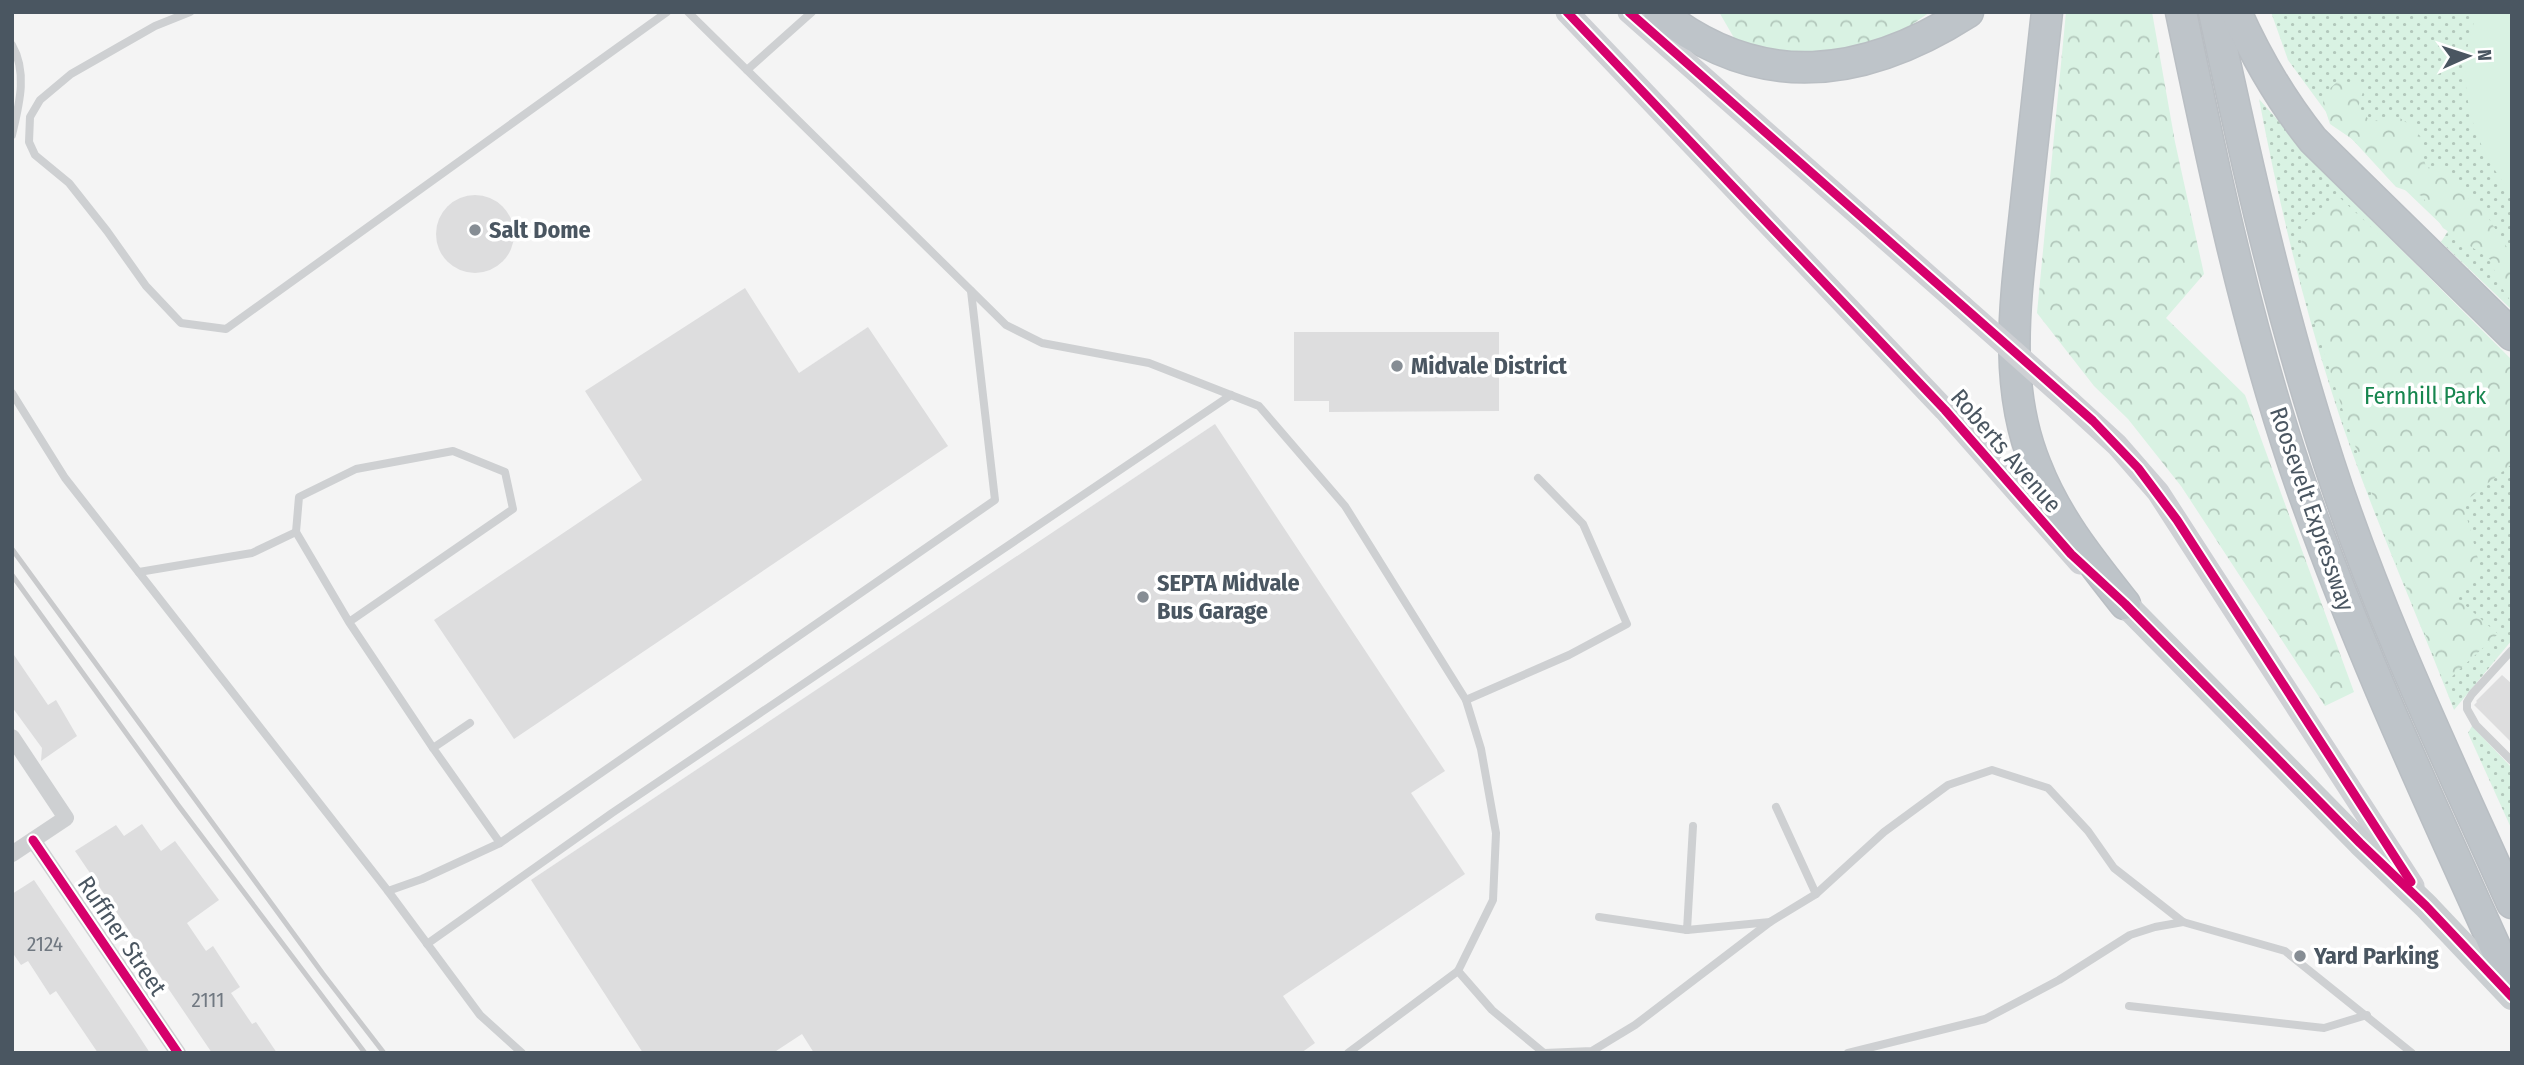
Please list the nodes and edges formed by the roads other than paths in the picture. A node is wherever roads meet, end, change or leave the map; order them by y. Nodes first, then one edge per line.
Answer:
1 (190, 12) edge
2 (667, 12) edge
3 (688, 12) edge
4 (812, 12) edge
5 (1567, 12) edge
6 (1629, 12) edge
7 (1659, 12) edge
8 (1968, 12) edge
9 (2047, 12) edge
10 (2180, 12) edge
11 (2214, 12) edge
12 (2236, 12) edge
13 (12, 45) edge
14 (747, 71) junction
15 (12, 135) edge
16 (971, 290) junction
17 (2512, 335) edge
18 (12, 393) edge
19 (1231, 395) junction
20 (1538, 478) dead end
21 (296, 532) junction
22 (139, 572) junction
23 (2125, 604) junction
24 (349, 622) junction
25 (2512, 650) edge
26 (1466, 700) junction
27 (470, 723) dead end
28 (12, 737) edge
29 (433, 748) junction
30 (2512, 761) edge
31 (1776, 807) dead end
32 (1693, 826) dead end
33 (33, 840) junction
34 (500, 843) junction
35 (12, 854) edge
36 (388, 891) junction
37 (1816, 894) junction
38 (2510, 898) edge
39 (2426, 906) junction
40 (1599, 916) dead end
41 (1770, 922) junction
42 (2183, 922) junction
43 (1687, 930) junction
44 (427, 944) junction
45 (1458, 971) junction
46 (2512, 984) edge
47 (2512, 997) edge
48 (2129, 1006) dead end
49 (2367, 1015) junction
50 (178, 1053) edge
51 (522, 1053) edge
52 (1348, 1053) edge
53 (1544, 1053) edge
54 (1849, 1053) edge
55 (2412, 1053) edge

1 - 2 lane
3 - 14 lane
4 - 14 lane
5 - 23 main road, Roberts Avenue
6 - 39 main road, Roberts Avenue, bridge
7 - 8 highway
9 - 23 highway
10 - 46 highway, Roosevelt Expressway
11 - 38 highway, Roosevelt Expressway
12 - 17 highway
13 - 15 lane
14 - 16 lane
16 - 19 lane
16 - 34 lane
18 - 22 lane
19 - 26 lane
19 - 44 lane
20 - 26 lane
21 - 22 lane
21 - 24 lane
21 - 24 lane
22 - 36 lane
23 - 39 main road, Roberts Avenue
24 - 29 lane
25 - 30 lane
26 - 45 lane
27 - 29 lane
28 - 33 street
29 - 34 lane
31 - 37 lane
32 - 43 lane
33 - 35 street
33 - 50 street, Ruffner Street
34 - 36 lane
36 - 44 lane
37 - 41 lane
37 - 42 lane
39 - 47 main road, Roberts Avenue
40 - 43 lane
41 - 43 lane
41 - 53 lane
42 - 49 lane
42 - 54 lane
44 - 51 lane
45 - 52 lane
45 - 53 lane
48 - 49 lane
49 - 55 lane

